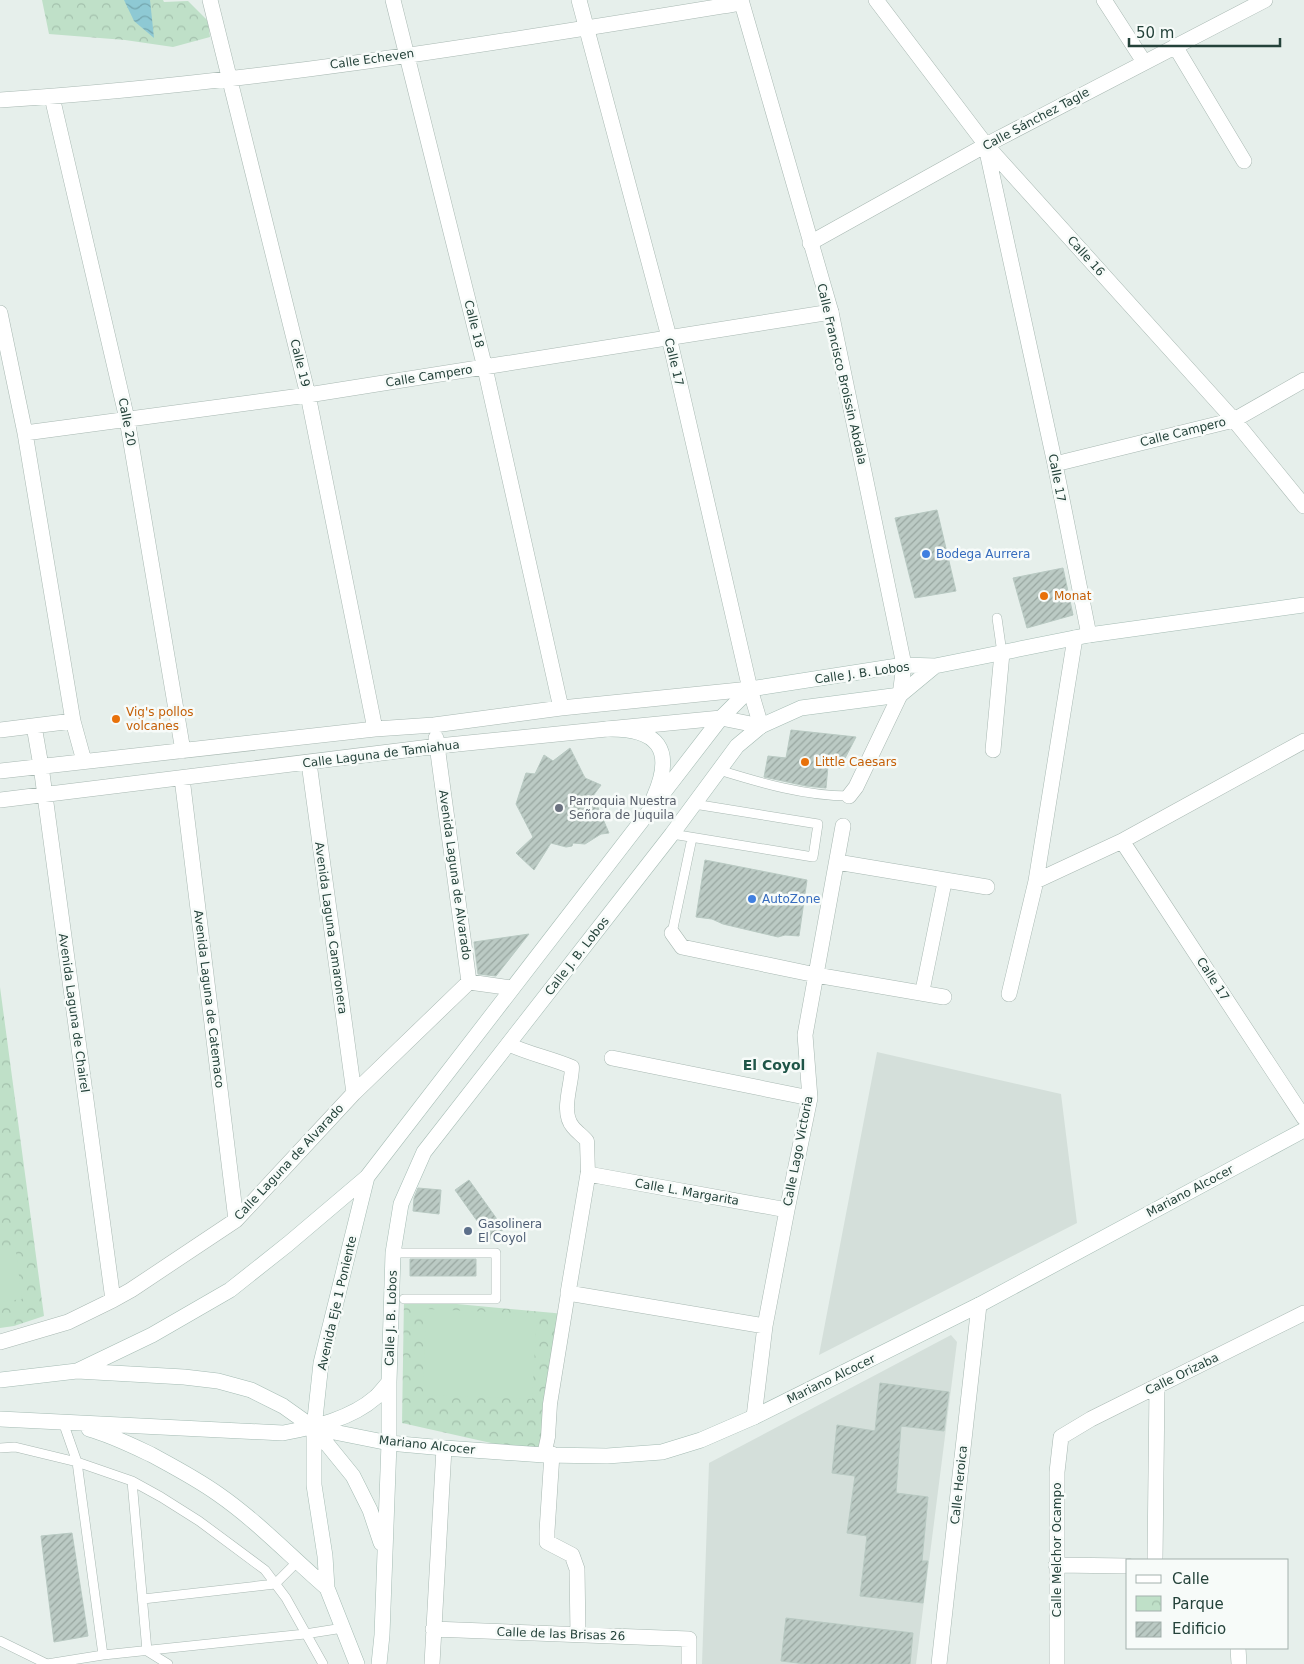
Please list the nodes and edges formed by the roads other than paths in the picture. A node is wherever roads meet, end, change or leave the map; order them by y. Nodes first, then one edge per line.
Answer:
1 (210, 0) edge
2 (393, 0) edge
3 (579, 0) edge
4 (876, 0) edge
5 (1104, 0) edge
6 (1265, 0) edge
7 (741, 1) edge
8 (586, 28) junction
9 (1174, 46) junction
10 (406, 55) junction
11 (1144, 62) junction
12 (229, 78) junction
13 (52, 96) junction
14 (0, 100) edge
15 (986, 145) junction
16 (1244, 161) dead end
17 (810, 243) junction
18 (831, 312) junction
19 (0, 313) edge
20 (669, 337) junction
21 (485, 368) junction
22 (1304, 380) edge
23 (308, 395) junction
24 (127, 419) junction
25 (1234, 420) junction
26 (25, 433) junction
27 (1054, 464) junction
28 (1304, 506) edge
29 (1304, 605) edge
30 (997, 618) dead end
31 (1082, 637) junction
32 (1002, 653) junction
33 (904, 665) junction
34 (935, 666) junction
35 (750, 689) junction
36 (900, 695) junction
37 (561, 708) junction
38 (721, 718) junction
39 (73, 721) junction
40 (434, 725) junction
41 (34, 726) junction
42 (761, 726) junction
43 (607, 728) junction
44 (375, 729) junction
45 (0, 730) edge
46 (1304, 742) edge
47 (438, 746) junction
48 (993, 750) dead end
49 (183, 751) junction
50 (84, 761) junction
51 (308, 763) junction
52 (41, 766) junction
53 (0, 770) edge
54 (719, 770) junction
55 (182, 778) junction
56 (44, 795) junction
57 (849, 796) joint
58 (0, 800) edge
59 (694, 804) junction
60 (646, 815) junction
61 (843, 826) dead end
62 (672, 834) junction
63 (692, 838) junction
64 (1122, 841) junction
65 (837, 862) junction
66 (944, 880) junction
67 (1036, 880) junction
68 (987, 887) dead end
69 (672, 933) joint
70 (816, 975) junction
71 (469, 982) junction
72 (512, 988) junction
73 (922, 993) junction
74 (1009, 994) dead end
75 (944, 997) dead end
76 (508, 1044) junction
77 (612, 1058) dead end
78 (354, 1093) junction
79 (810, 1098) junction
80 (1304, 1118) edge
81 (1304, 1130) edge
82 (588, 1174) junction
83 (367, 1177) junction
84 (787, 1210) junction
85 (236, 1220) junction
86 (393, 1253) junction
87 (568, 1293) junction
88 (404, 1299) dead end
89 (113, 1300) junction
90 (979, 1305) junction
91 (1304, 1314) edge
92 (765, 1326) junction
93 (0, 1342) edge
94 (77, 1371) junction
95 (0, 1380) edge
96 (389, 1382) junction
97 (1157, 1386) junction
98 (754, 1417) junction
99 (0, 1419) edge
100 (63, 1422) junction
101 (314, 1428) junction
102 (1061, 1437) joint
103 (389, 1443) junction
104 (0, 1448) edge
105 (444, 1448) junction
106 (548, 1454) junction
107 (77, 1462) junction
108 (132, 1481) junction
109 (385, 1554) junction
110 (1155, 1559) edge
111 (297, 1562) junction
112 (1056, 1565) junction
113 (1126, 1566) edge
114 (276, 1584) junction
115 (327, 1588) junction
116 (143, 1600) junction
117 (344, 1628) junction
118 (433, 1629) junction
119 (305, 1634) junction
120 (578, 1634) junction
121 (0, 1641) edge
122 (1238, 1649) edge
123 (147, 1651) junction
124 (103, 1655) junction
125 (168, 1664) edge
126 (323, 1664) edge
127 (357, 1664) edge
128 (379, 1664) edge
129 (432, 1664) edge
130 (689, 1664) edge
131 (939, 1664) edge
132 (1057, 1664) edge
133 (1238, 1664) edge

1 - 12 street, Calle 19
2 - 10 street, Calle 18
3 - 8 street, Calle 17
4 - 15 street, Calle 16
5 - 11 street
6 - 9 street, Calle Sánchez Tagle
7 - 8 street, Calle Echeven
7 - 17 street, Calle Francisco Broissin Abdala
8 - 10 street, Calle Echeven
8 - 20 street, Calle 17
9 - 11 street, Calle Sánchez Tagle
9 - 16 street
10 - 12 street, Calle Echeven
10 - 21 street, Calle 18
11 - 15 street, Calle Sánchez Tagle
12 - 13 street, Calle Echeven
12 - 23 street, Calle 19
13 - 14 street, Calle Echeven
13 - 24 street, Calle 20
15 - 17 street, Calle Sánchez Tagle
15 - 25 street, Calle 16
15 - 27 street, Calle 17
17 - 18 street, Calle Francisco Broissin Abdala
18 - 20 street, Calle Campero
18 - 33 street, Calle Francisco Broissin Abdala
19 - 26 street
20 - 21 street, Calle Campero
20 - 35 street, Calle 17
21 - 23 street, Calle Campero
21 - 37 street, Calle 18
22 - 25 street, Calle Campero
23 - 24 street, Calle Campero
23 - 44 street, Calle 19
24 - 26 street, Calle Campero
24 - 49 street, Calle 20
25 - 27 street, Calle Campero
25 - 28 street, Calle 16
26 - 39 street
27 - 31 street, Calle 17
29 - 31 street, Calle J. B. Lobos
30 - 32 lane
31 - 32 street, Calle J. B. Lobos
31 - 67 street
32 - 34 street, Calle J. B. Lobos
32 - 48 street
33 - 34 street, Calle J. B. Lobos
33 - 35 street, Calle J. B. Lobos
33 - 36 street, Calle Francisco Broissin Abdala
34 - 36 street, Calle J. B. Lobos
35 - 37 street, Calle Laguna de Tamiahua
35 - 38 street
35 - 42 street, Calle 17
36 - 42 street, Calle J. B. Lobos
36 - 57 street
37 - 40 street, Calle Laguna de Tamiahua
38 - 42 street, Calle Laguna de Tamiahua
38 - 43 street, Calle Laguna de Tamiahua
38 - 60 street
39 - 41 street
39 - 50 street
40 - 44 street, Calle Laguna de Tamiahua
40 - 47 street, Avenida Laguna de Alvarado
41 - 45 street
41 - 52 street, Avenida Laguna de Chairel
42 - 54 street, Calle J. B. Lobos
43 - 47 street, Calle Laguna de Tamiahua
43 - 60 street
44 - 49 street, Calle Laguna de Tamiahua
46 - 64 street
47 - 51 street, Calle Laguna de Tamiahua
47 - 71 street, Avenida Laguna de Alvarado
49 - 50 street, Calle Laguna de Tamiahua
50 - 52 street, Calle Laguna de Tamiahua
51 - 55 street, Calle Laguna de Tamiahua
51 - 78 street, Avenida Laguna Camaronera
52 - 53 street, Calle Laguna de Tamiahua
52 - 56 street, Avenida Laguna de Chairel
54 - 57 lane
54 - 59 street, Calle J. B. Lobos
55 - 56 street, Calle Laguna de Tamiahua
55 - 85 street, Avenida Laguna de Catemaco
56 - 58 street, Calle Laguna de Tamiahua
56 - 89 street, Avenida Laguna de Chairel
59 - 62 street, Calle J. B. Lobos
59 - 63 lane
60 - 72 street
61 - 65 street, Calle Lago Victoria
62 - 63 lane
62 - 76 street, Calle J. B. Lobos
63 - 69 lane
64 - 67 street
64 - 80 street, Calle 17
65 - 66 street
65 - 70 street, Calle Lago Victoria
66 - 68 street
66 - 73 street
67 - 74 street
69 - 70 street
70 - 73 street
70 - 79 street, Calle Lago Victoria
71 - 72 street
71 - 78 street, Calle Laguna de Alvarado
72 - 83 street
73 - 75 street
76 - 82 street
76 - 86 street, Calle J. B. Lobos
77 - 79 street
78 - 85 street, Calle Laguna de Alvarado
79 - 84 street, Calle Lago Victoria
81 - 90 street, Mariano Alcocer
82 - 84 street, Calle L. Margarita
82 - 87 street
83 - 94 street
83 - 101 street, Avenida Eje 1 Poniente
84 - 92 street, Calle Lago Victoria
85 - 89 street, Calle Laguna de Alvarado
86 - 88 lane
86 - 96 street, Calle J. B. Lobos
87 - 92 street
87 - 106 street
89 - 93 street, Calle Laguna de Alvarado
90 - 98 street, Mariano Alcocer
90 - 131 street, Calle Heroica
91 - 97 street, Calle Orizaba
92 - 98 street, Calle Lago Victoria
94 - 95 street
94 - 101 street
96 - 101 street
96 - 103 street
97 - 102 street, Calle Orizaba
97 - 110 street
98 - 106 street, Mariano Alcocer
99 - 100 street
100 - 101 street
100 - 107 lane
100 - 111 street
101 - 103 street, Mariano Alcocer
101 - 109 street
101 - 115 street, Avenida Eje 1 Poniente
102 - 112 street, Calle Melchor Ocampo
103 - 105 street, Mariano Alcocer
103 - 109 street
104 - 107 lane
105 - 106 street, Mariano Alcocer
105 - 118 street
106 - 120 street
107 - 108 lane
107 - 124 lane
108 - 114 lane
108 - 116 lane
109 - 128 street
111 - 114 lane
111 - 115 street
112 - 113 street
112 - 132 street, Calle Melchor Ocampo
114 - 116 lane
114 - 119 lane
115 - 117 street, Avenida Eje 1 Poniente
116 - 123 lane
117 - 119 lane
117 - 127 street, Avenida Eje 1 Poniente
118 - 120 street, Calle de las Brisas 26
118 - 129 street
119 - 123 lane
119 - 126 lane
120 - 130 street, Calle de las Brisas 26
121 - 124 lane
122 - 133 street
123 - 124 lane
123 - 125 lane

